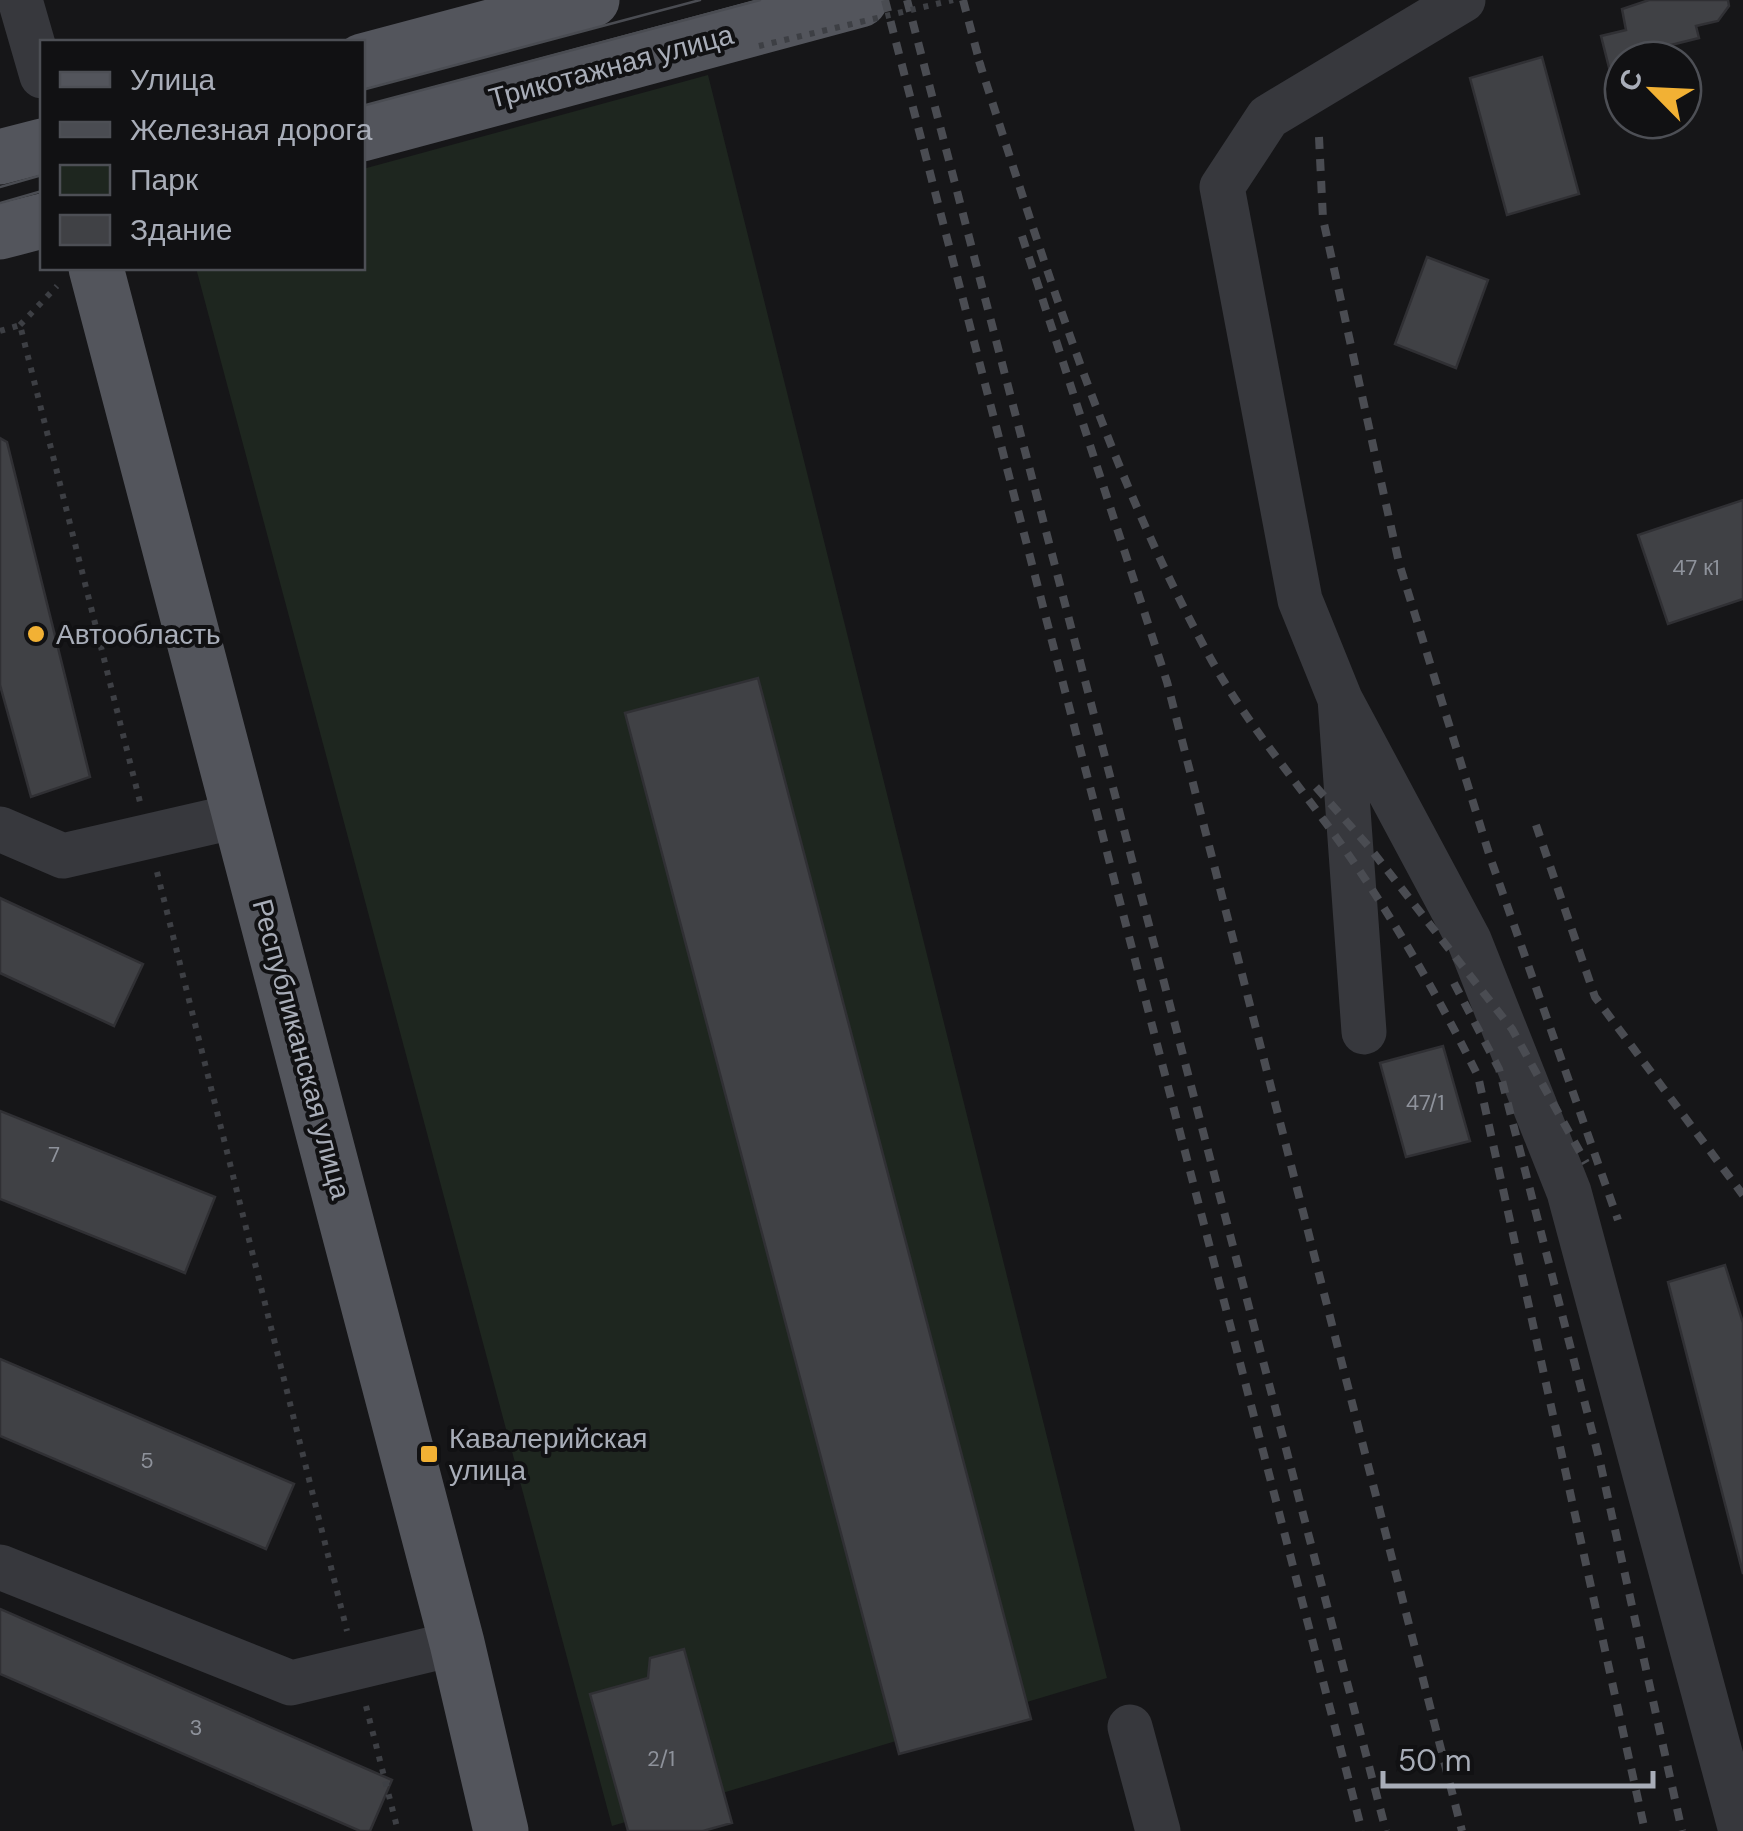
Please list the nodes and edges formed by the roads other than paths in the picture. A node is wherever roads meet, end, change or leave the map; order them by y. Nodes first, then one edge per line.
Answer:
1 (20, 0) edge
2 (592, 0) edge
3 (860, 0) edge
4 (1463, 0) edge
5 (365, 60) edge
6 (40, 69) edge
7 (365, 133) edge
8 (40, 146) edge
9 (0, 156) edge
10 (40, 222) edge
11 (0, 232) edge
12 (78, 275) edge
13 (1340, 700) junction
14 (240, 815) junction
15 (0, 829) edge
16 (1364, 1032) dead end
17 (0, 1567) edge
18 (457, 1644) junction
19 (1130, 1726) dead end
20 (501, 1831) edge
21 (1158, 1831) edge
22 (1741, 1831) edge

1 - 6 street
2 - 5 main road
3 - 7 main road, Трикотажная улица
4 - 13 street
8 - 9 main road
10 - 11 main road
12 - 14 main road, Республиканская улица
13 - 16 street
13 - 22 street
14 - 15 street
14 - 18 main road, Республиканская улица
17 - 18 street
18 - 20 main road, Республиканская улица
19 - 21 street

